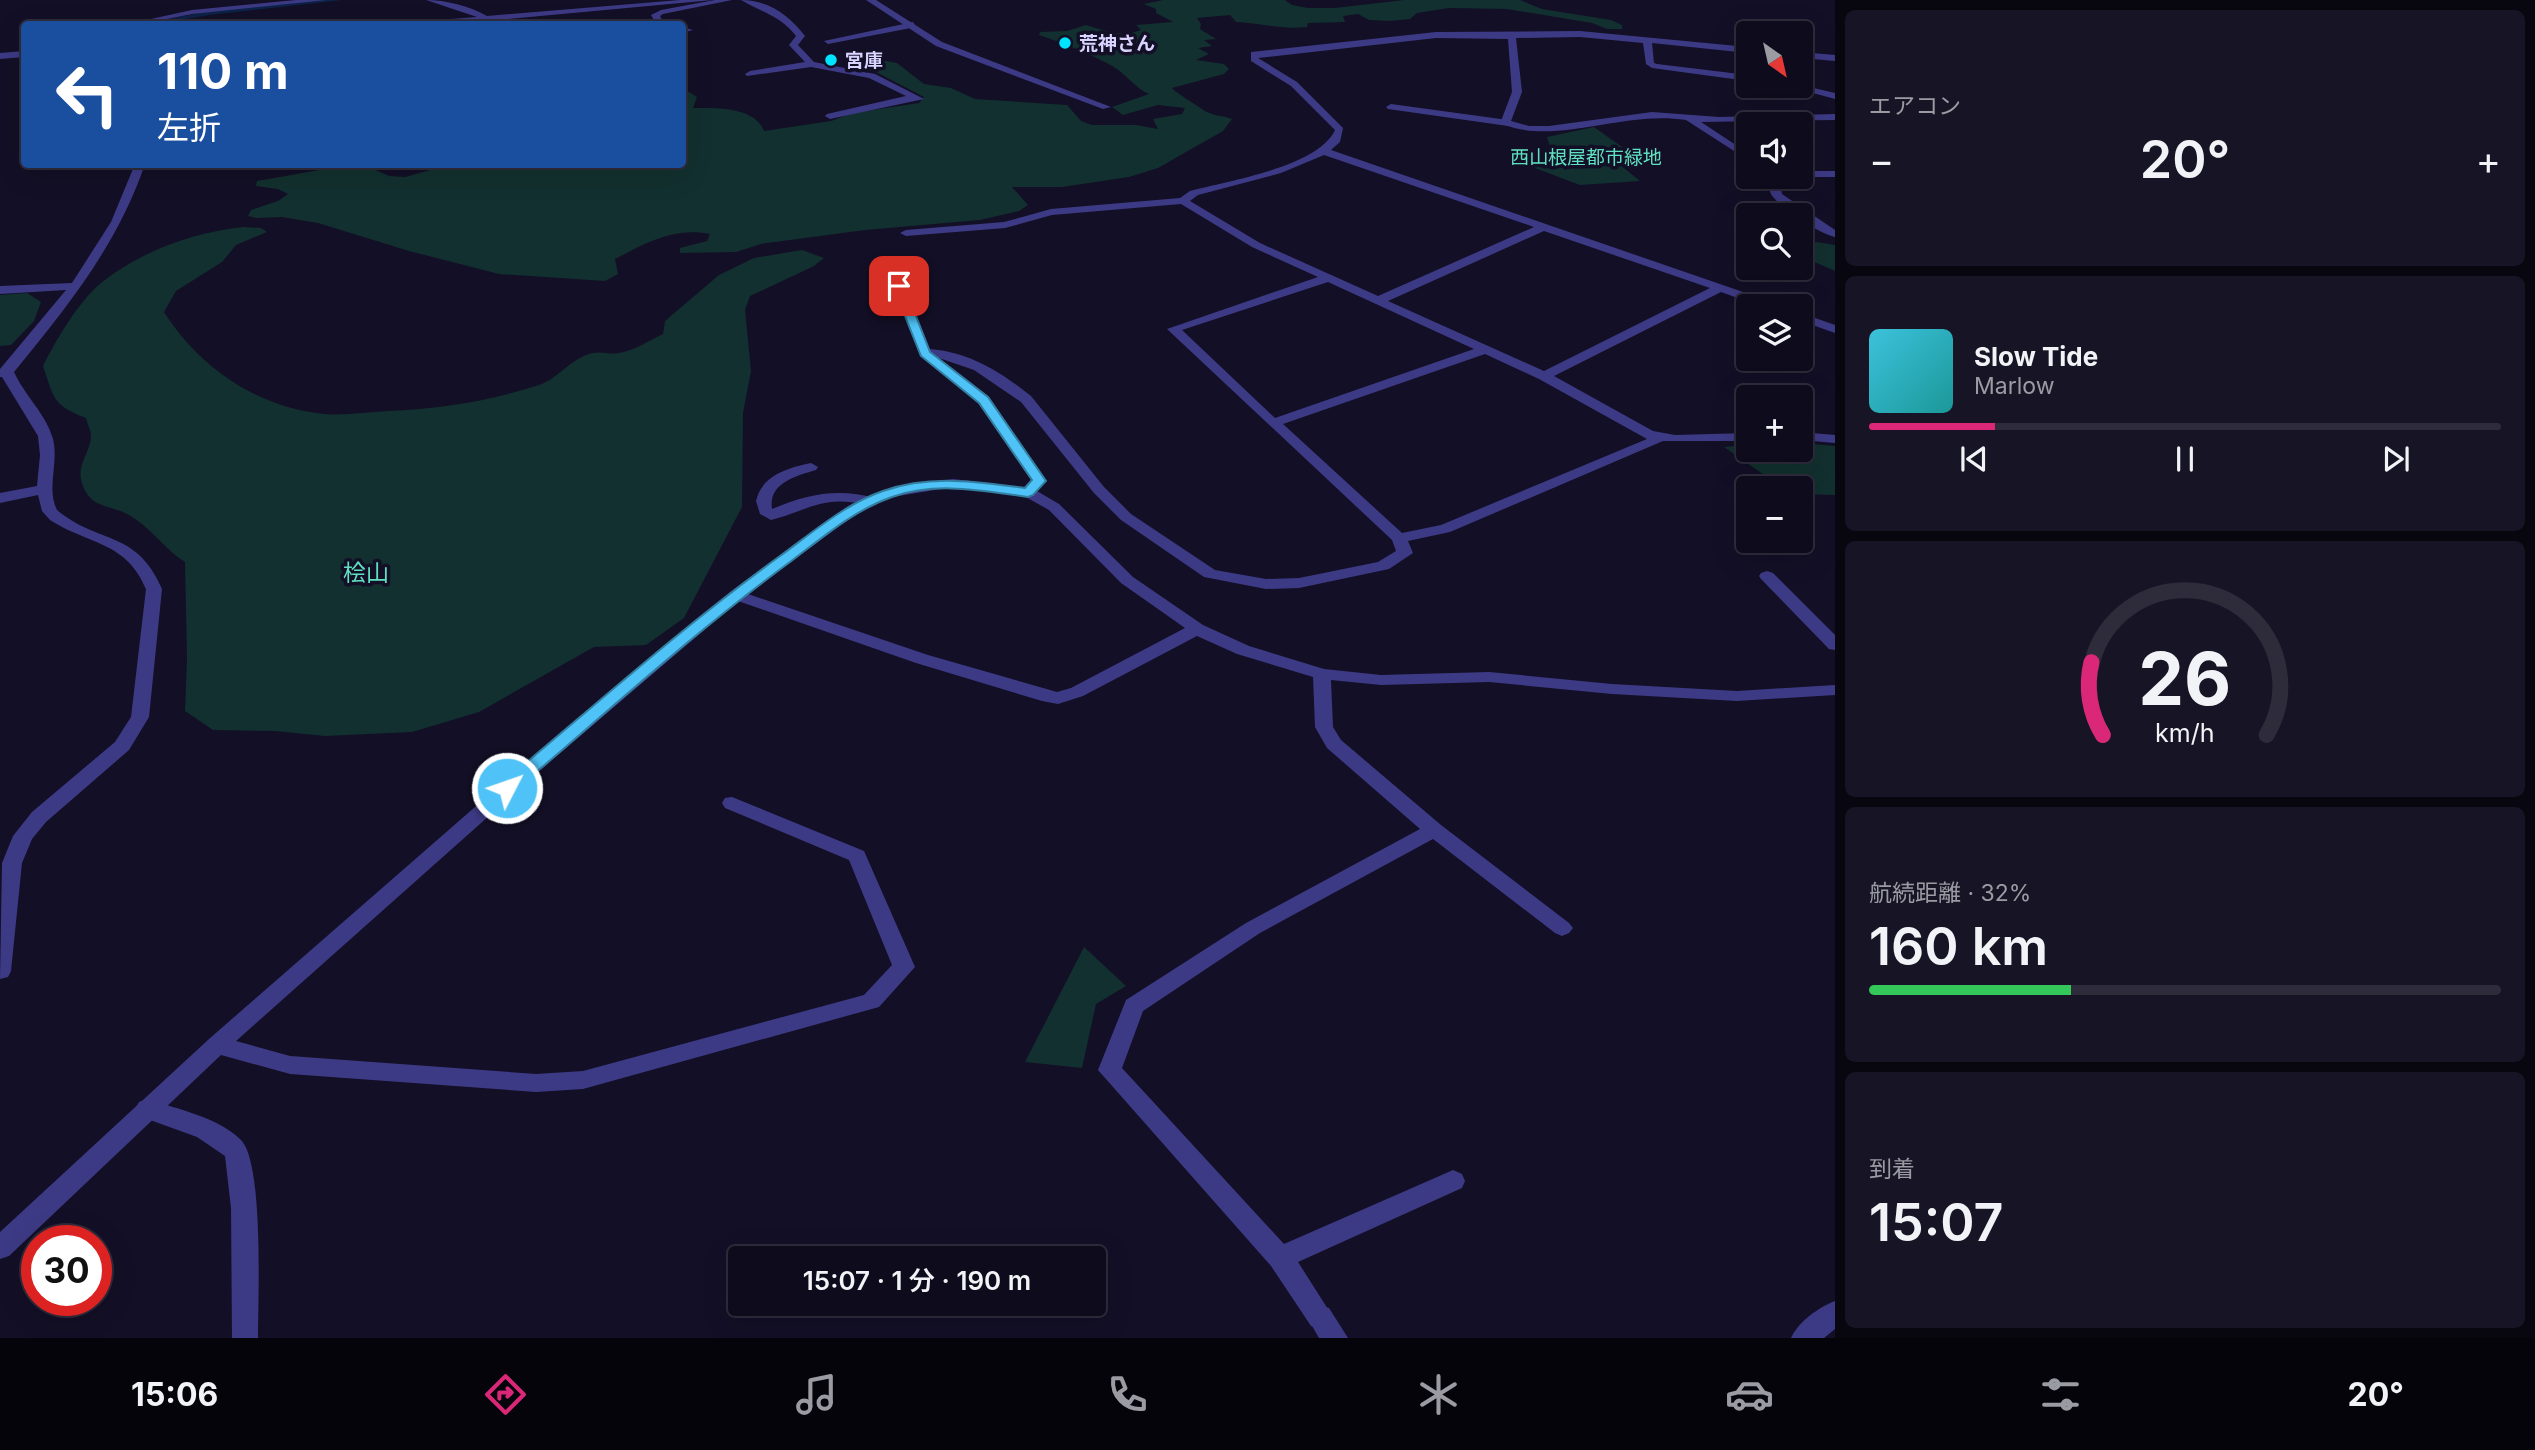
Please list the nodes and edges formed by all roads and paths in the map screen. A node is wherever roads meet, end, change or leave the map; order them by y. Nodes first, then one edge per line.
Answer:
1 (322, 0) edge
2 (709, 0) edge
3 (728, 0) edge
4 (745, 0) edge
5 (870, 0) edge
6 (436, 1) edge
7 (147, 21) edge
8 (486, 21) edge
9 (497, 21) edge
10 (658, 21) edge
11 (913, 25) junction
12 (1513, 36) junction
13 (828, 41) dead end
14 (1647, 42) junction
15 (1736, 49) edge
16 (21, 54) edge
17 (0, 56) edge
18 (1813, 56) edge
19 (1835, 58) edge
20 (811, 64) junction
21 (750, 74) dead end
22 (1736, 76) edge
23 (1813, 91) edge
24 (1835, 96) edge
25 (1106, 107) dead end
26 (1391, 107) dead end
27 (831, 116) dead end
28 (1835, 117) edge
29 (1689, 118) junction
30 (1508, 124) junction
31 (1736, 149) edge
32 (1324, 151) junction
33 (139, 168) edge
34 (1813, 174) edge
35 (1835, 174) edge
36 (1774, 189) edge
37 (1183, 201) junction
38 (1544, 227) junction
39 (906, 233) dead end
40 (1835, 234) edge
41 (1328, 278) junction
42 (77, 286) junction
43 (899, 286) dead end
44 (1720, 288) junction
45 (0, 290) edge
46 (1737, 294) edge
47 (1377, 301) junction
48 (1813, 321) edge
49 (1835, 328) edge
50 (1486, 349) junction
51 (925, 353) junction
52 (4, 373) edge
53 (1544, 376) junction
54 (1273, 423) junction
55 (1835, 426) edge
56 (1736, 437) edge
57 (1659, 438) junction
58 (1829, 438) edge
59 (811, 467) dead end
60 (46, 489) junction
61 (1028, 492) junction
62 (0, 498) edge
63 (870, 501) junction
64 (1399, 538) junction
65 (1767, 576) dead end
66 (736, 595) junction
67 (1197, 629) junction
68 (1835, 645) edge
69 (1322, 674) junction
70 (1835, 690) edge
71 (732, 803) dead end
72 (1434, 830) junction
73 (1562, 928) dead end
74 (0, 971) edge
75 (217, 1045) junction
76 (147, 1110) junction
77 (1453, 1181) dead end
78 (0, 1248) edge
79 (1280, 1258) junction
80 (1835, 1313) edge
81 (1328, 1328) edge
82 (245, 1338) edge
83 (1804, 1338) edge

1 - 7 street
2 - 9 street
3 - 10 street
4 - 20 street
5 - 11 street
6 - 8 street
11 - 13 street
11 - 25 street
12 - 14 street
12 - 30 street
12 - 32 street
14 - 15 street
14 - 22 street
16 - 17 street
18 - 19 street
20 - 21 street
20 - 27 street
23 - 24 street
26 - 30 street
28 - 29 street
29 - 30 street
29 - 31 street
32 - 37 street
32 - 38 street
33 - 42 street
34 - 35 street
36 - 40 street
37 - 39 street
37 - 41 street
38 - 44 street
38 - 47 street
41 - 47 street
41 - 54 street
42 - 45 street
42 - 52 street
43 - 51 street
44 - 46 street
44 - 53 street
47 - 50 street
48 - 49 street
50 - 53 street
50 - 54 street
51 - 61 street
51 - 64 street
52 - 60 street
53 - 57 street
54 - 64 street
55 - 58 street
56 - 57 street
57 - 64 street
59 - 63 street
60 - 62 street
60 - 74 street
61 - 63 street
61 - 67 street
63 - 66 street
65 - 68 street
66 - 67 street
66 - 75 street
67 - 69 street
69 - 70 street
69 - 72 street
71 - 75 street
72 - 73 street
72 - 79 street
75 - 76 street
76 - 78 street
76 - 82 street
77 - 79 street
79 - 81 street
80 - 83 street

